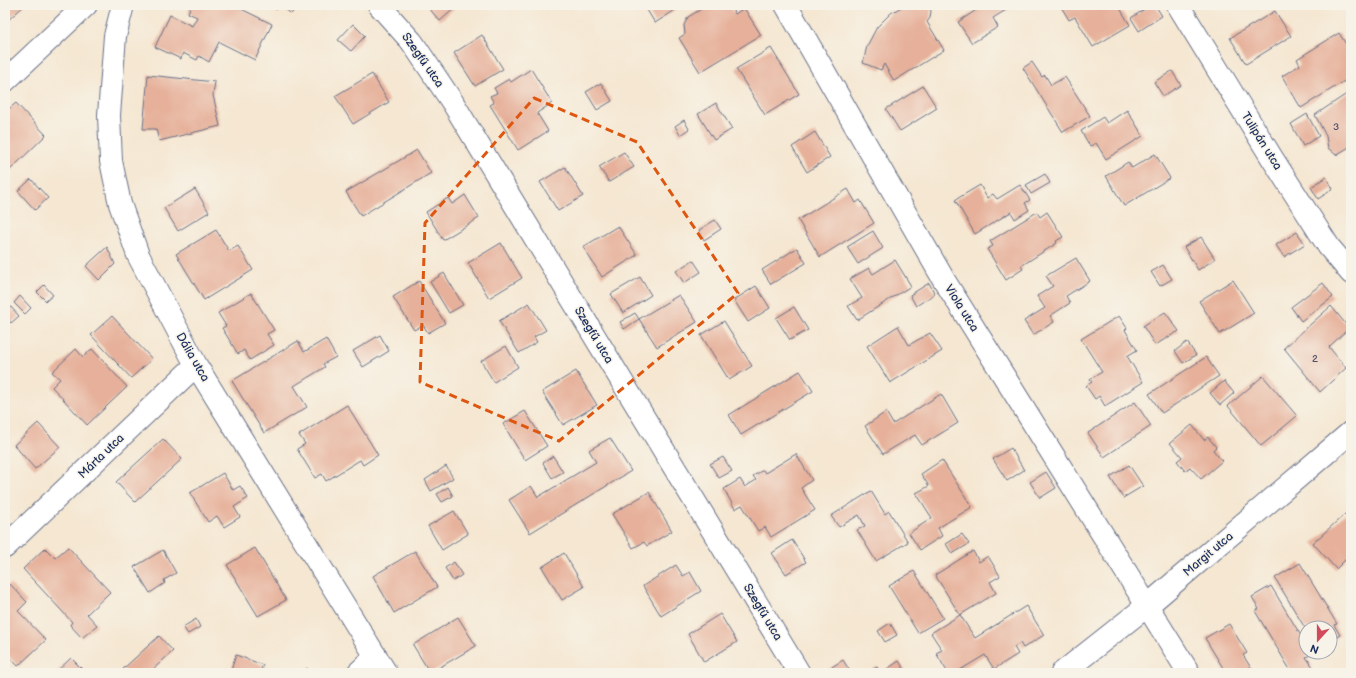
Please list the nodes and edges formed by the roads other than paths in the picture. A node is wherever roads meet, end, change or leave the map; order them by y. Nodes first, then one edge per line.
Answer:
1 (86, 5) edge
2 (123, 5) edge
3 (379, 5) edge
4 (786, 5) edge
5 (1178, 5) edge
6 (5, 81) edge
7 (1351, 273) edge
8 (196, 365) junction
9 (1351, 432) edge
10 (5, 547) edge
11 (1148, 606) junction
12 (381, 665) edge
13 (358, 673) edge
14 (800, 673) edge
15 (1062, 673) edge
16 (1190, 673) edge

1 - 6 street
2 - 8 street, Dália utca
3 - 14 street, Szegfű utca
4 - 11 street, Viola utca
5 - 7 street, Tulipán utca
8 - 10 street, Márta utca
8 - 12 street, Dália utca
9 - 11 street, Margit utca
11 - 15 street, Margit utca
11 - 16 street, Viola utca
12 - 13 street

